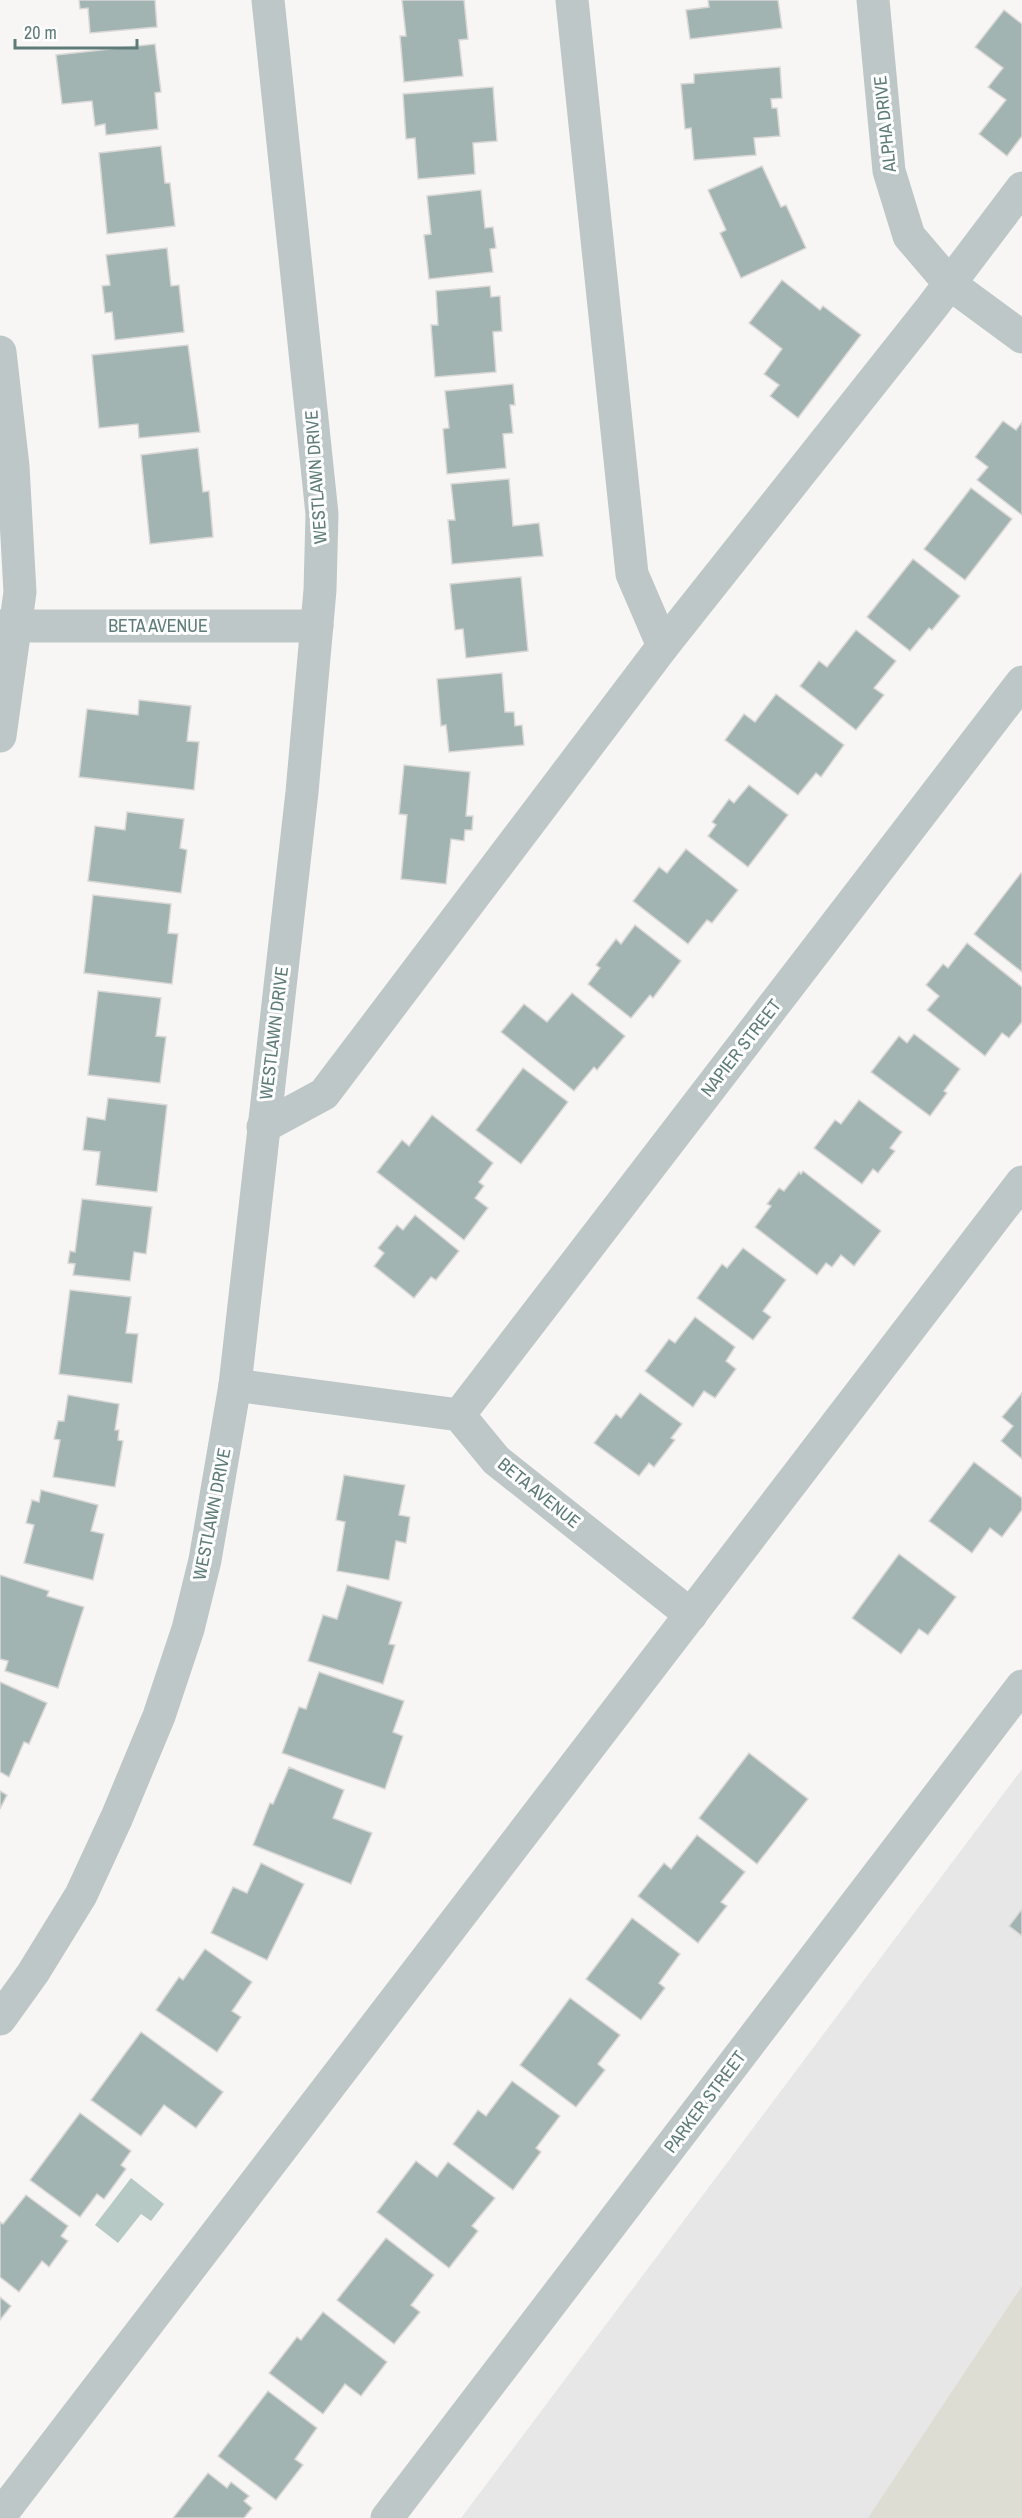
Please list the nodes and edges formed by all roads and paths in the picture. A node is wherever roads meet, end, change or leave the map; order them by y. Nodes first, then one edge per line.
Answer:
1 (268, 0) edge
2 (572, 0) edge
3 (873, 0) edge
4 (1022, 188) edge
5 (950, 284) junction
6 (1022, 337) edge
7 (0, 352) edge
8 (8, 626) edge
9 (317, 626) junction
10 (663, 646) junction
11 (1022, 682) edge
12 (0, 736) edge
13 (263, 1127) junction
14 (1022, 1182) edge
15 (235, 1385) junction
16 (459, 1415) junction
17 (690, 1615) junction
18 (1022, 1686) edge
19 (0, 2019) edge
20 (0, 2516) edge
21 (387, 2518) edge

1 - 9 street, WESTLAWN DRIVE
2 - 10 street
3 - 5 street, ALPHA DRIVE
4 - 5 street
5 - 6 street, ALPHA DRIVE
5 - 10 street
7 - 8 street
8 - 9 street, BETA AVENUE
8 - 12 street
9 - 13 street, WESTLAWN DRIVE
10 - 13 street
11 - 16 street, NAPIER STREET
13 - 15 street, WESTLAWN DRIVE
14 - 17 street
15 - 16 street
15 - 19 street, WESTLAWN DRIVE
16 - 17 street, BETA AVENUE
17 - 20 street
18 - 21 street, PARKER STREET

